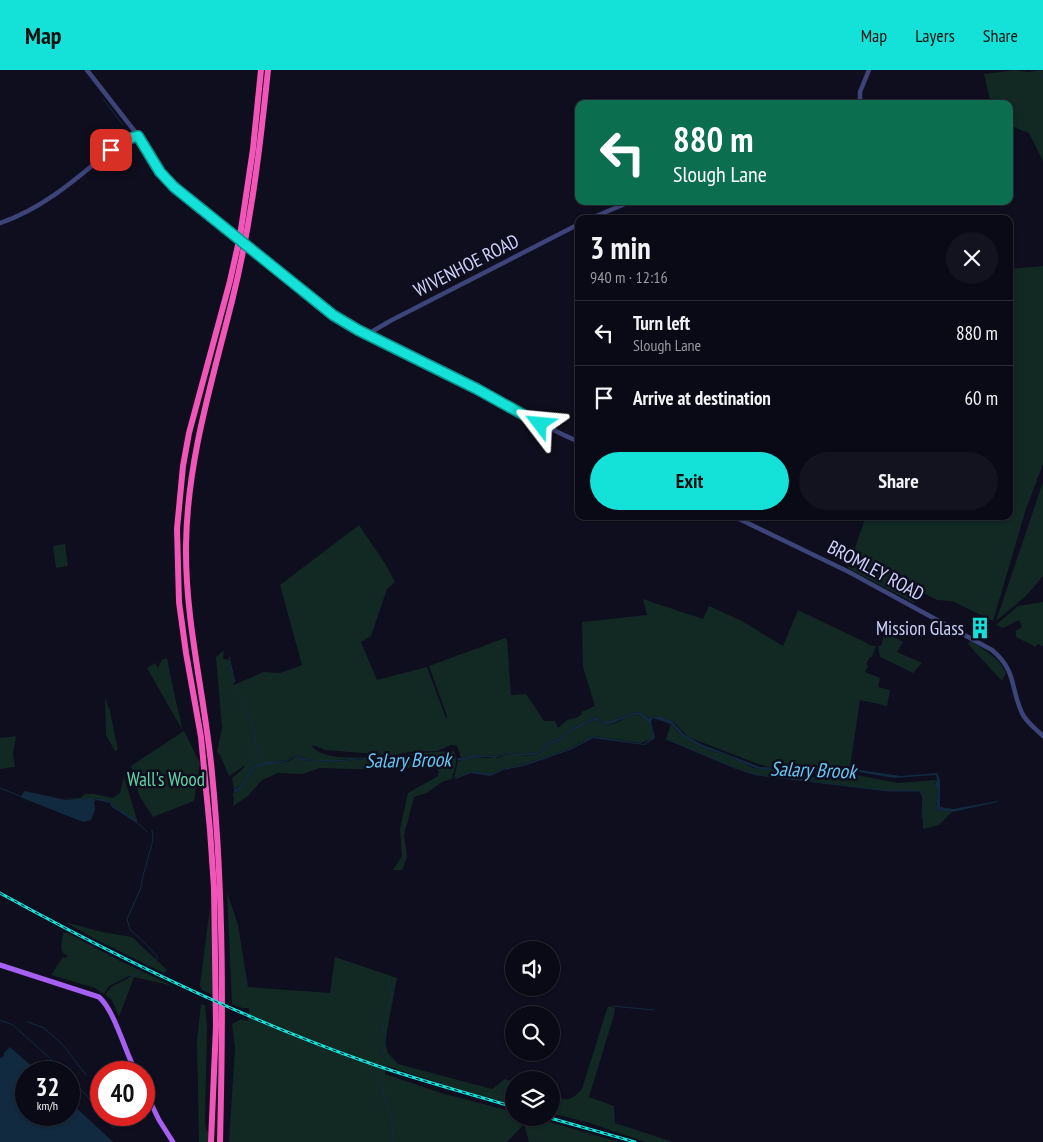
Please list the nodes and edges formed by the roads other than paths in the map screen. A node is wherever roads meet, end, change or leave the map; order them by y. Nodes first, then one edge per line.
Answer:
1 (87, 70) edge
2 (261, 70) edge
3 (268, 70) edge
4 (869, 70) edge
5 (860, 100) edge
6 (133, 128) junction
7 (138, 136) junction
8 (124, 140) junction
9 (622, 205) edge
10 (599, 215) edge
11 (0, 223) edge
12 (575, 226) edge
13 (368, 336) junction
14 (575, 440) edge
15 (740, 520) edge
16 (1043, 736) edge
17 (0, 965) edge
18 (131, 1061) edge
19 (155, 1112) edge
20 (173, 1142) edge
21 (211, 1142) edge
22 (220, 1142) edge

1 - 6 street
2 - 21 highway
3 - 22 highway
4 - 5 street
6 - 7 street
6 - 8 street
7 - 8 street
7 - 13 street, bridge
8 - 11 street
9 - 10 street
12 - 13 street, WIVENHOE ROAD
13 - 14 street
15 - 16 street, BROMLEY ROAD
17 - 18 main road
19 - 20 main road

